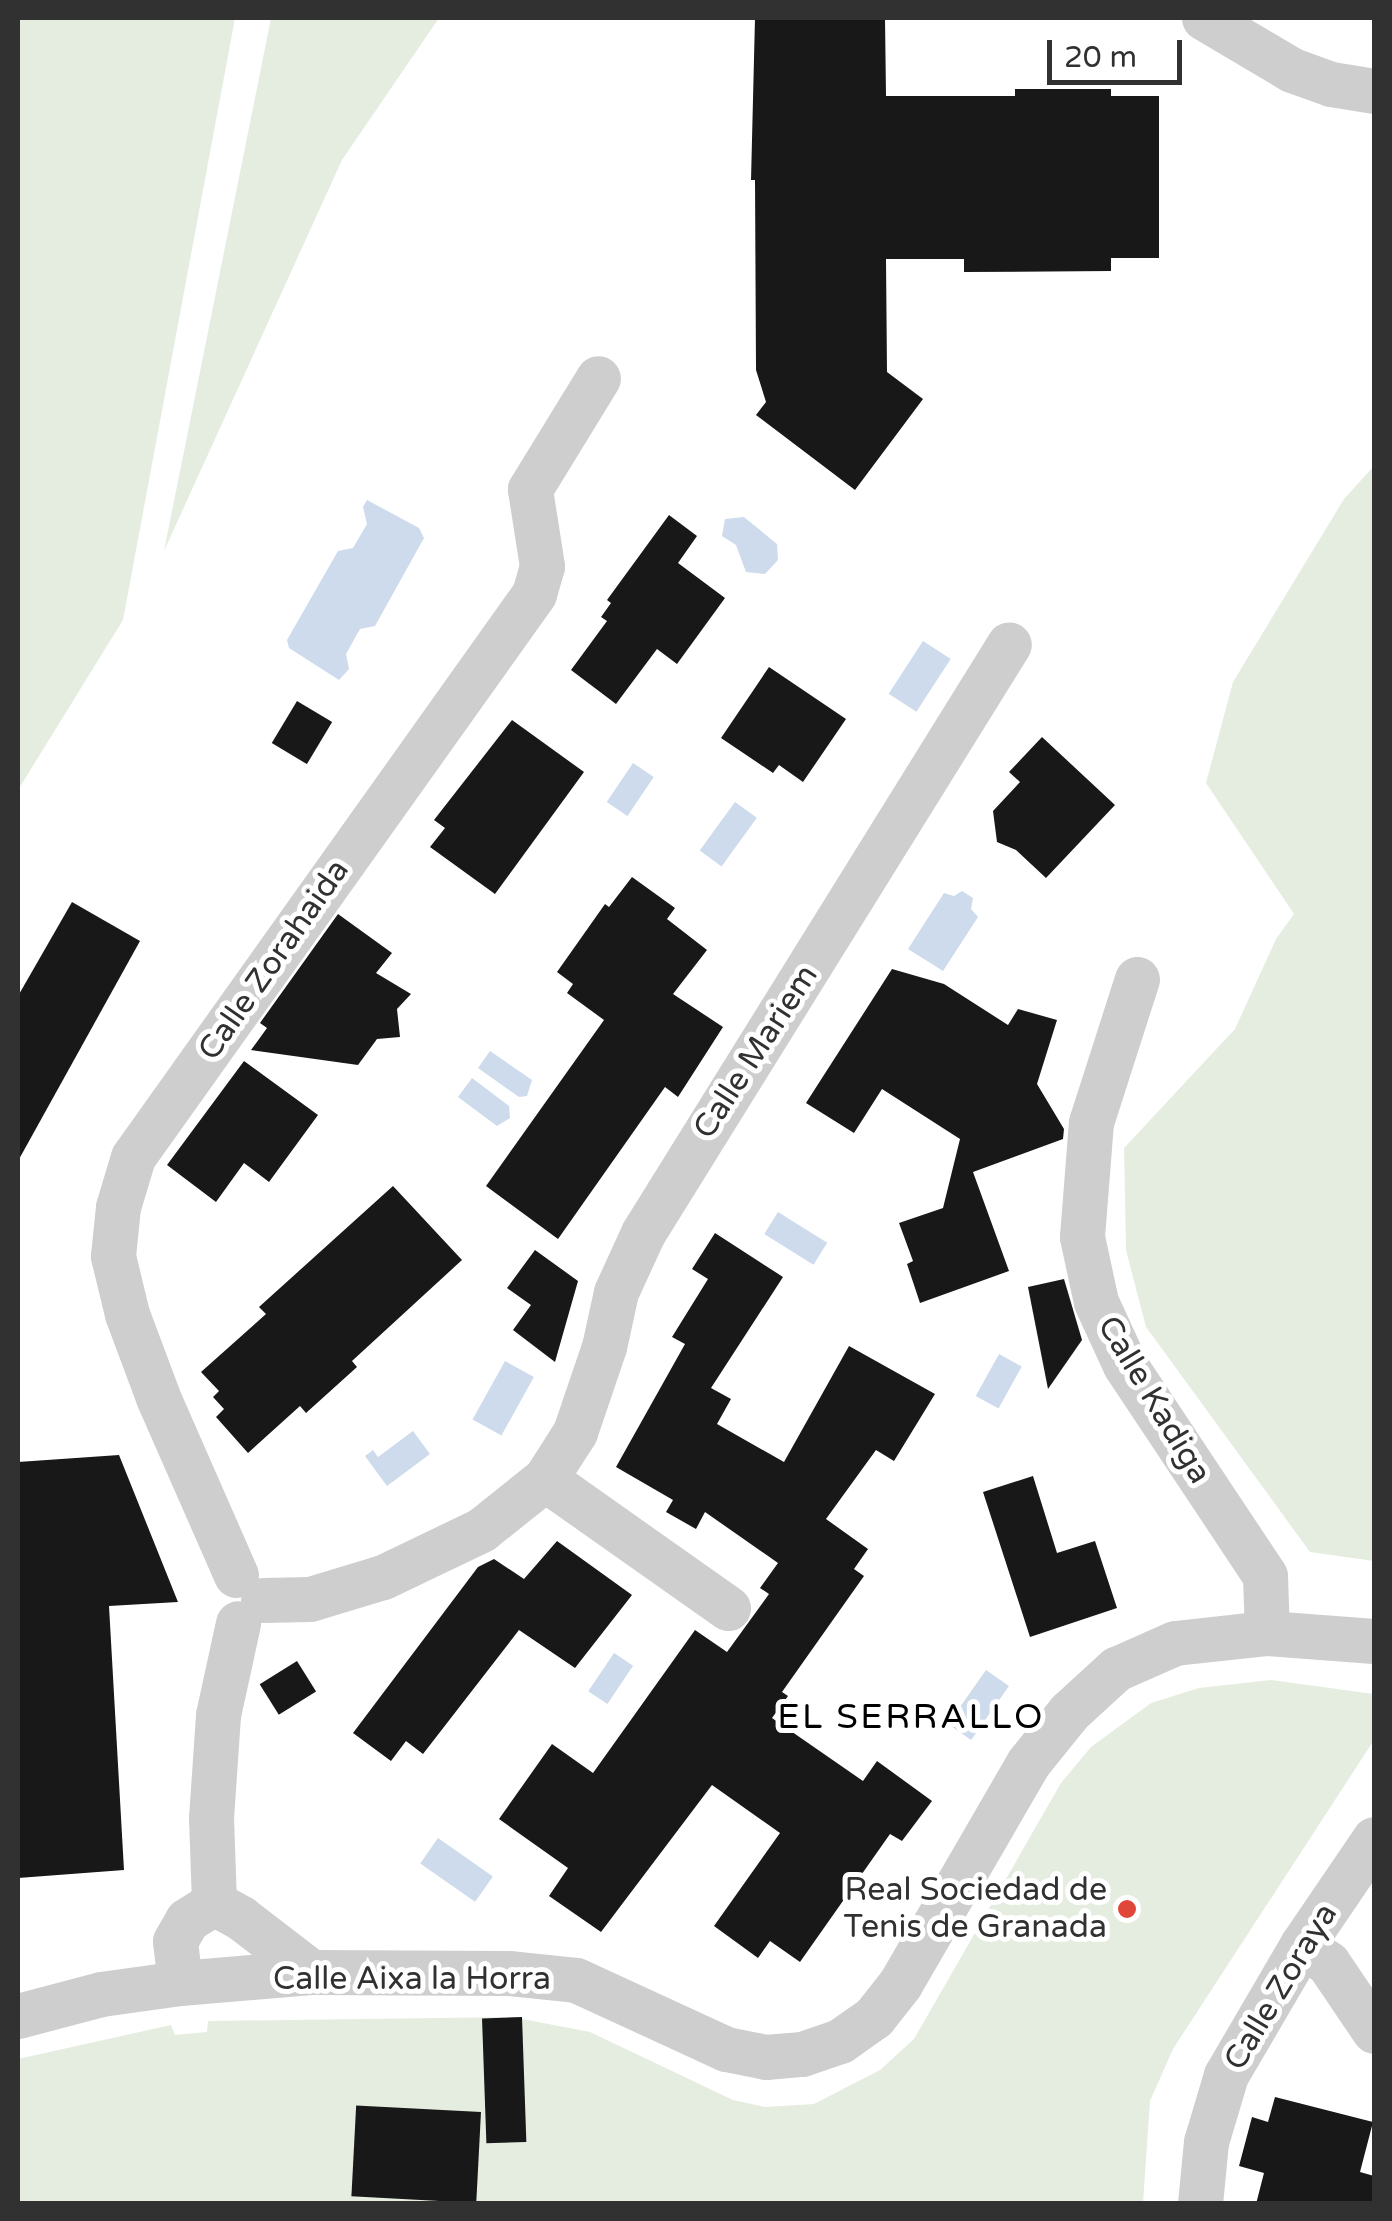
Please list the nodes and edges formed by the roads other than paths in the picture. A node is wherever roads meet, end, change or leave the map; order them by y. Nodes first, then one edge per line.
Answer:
1 (1204, 18) edge
2 (1374, 91) edge
3 (598, 378) dead end
4 (1009, 644) dead end
5 (1137, 979) dead end
6 (544, 1479) junction
7 (246, 1599) junction
8 (728, 1608) dead end
9 (1267, 1633) junction
10 (1374, 1641) edge
11 (1374, 1840) edge
12 (214, 1903) junction
13 (1302, 1945) junction
14 (312, 1972) junction
15 (180, 1984) junction
16 (18, 2016) edge
17 (1374, 2030) edge
18 (1200, 2204) edge

1 - 2 street
3 - 7 street, Calle Zorahaida
4 - 6 street, Calle Mariem
5 - 9 street, Calle Kadiga
6 - 7 street, Calle Mariem
6 - 8 street
7 - 12 street
9 - 10 street, Calle Aixa la Horra
9 - 14 street, Calle Aixa la Horra
11 - 13 street, Calle Zoraya
12 - 14 street
12 - 15 street
13 - 17 street
13 - 18 street, Calle Zoraya
14 - 15 street, Calle Aixa la Horra
15 - 16 street, Calle Aixa la Horra

